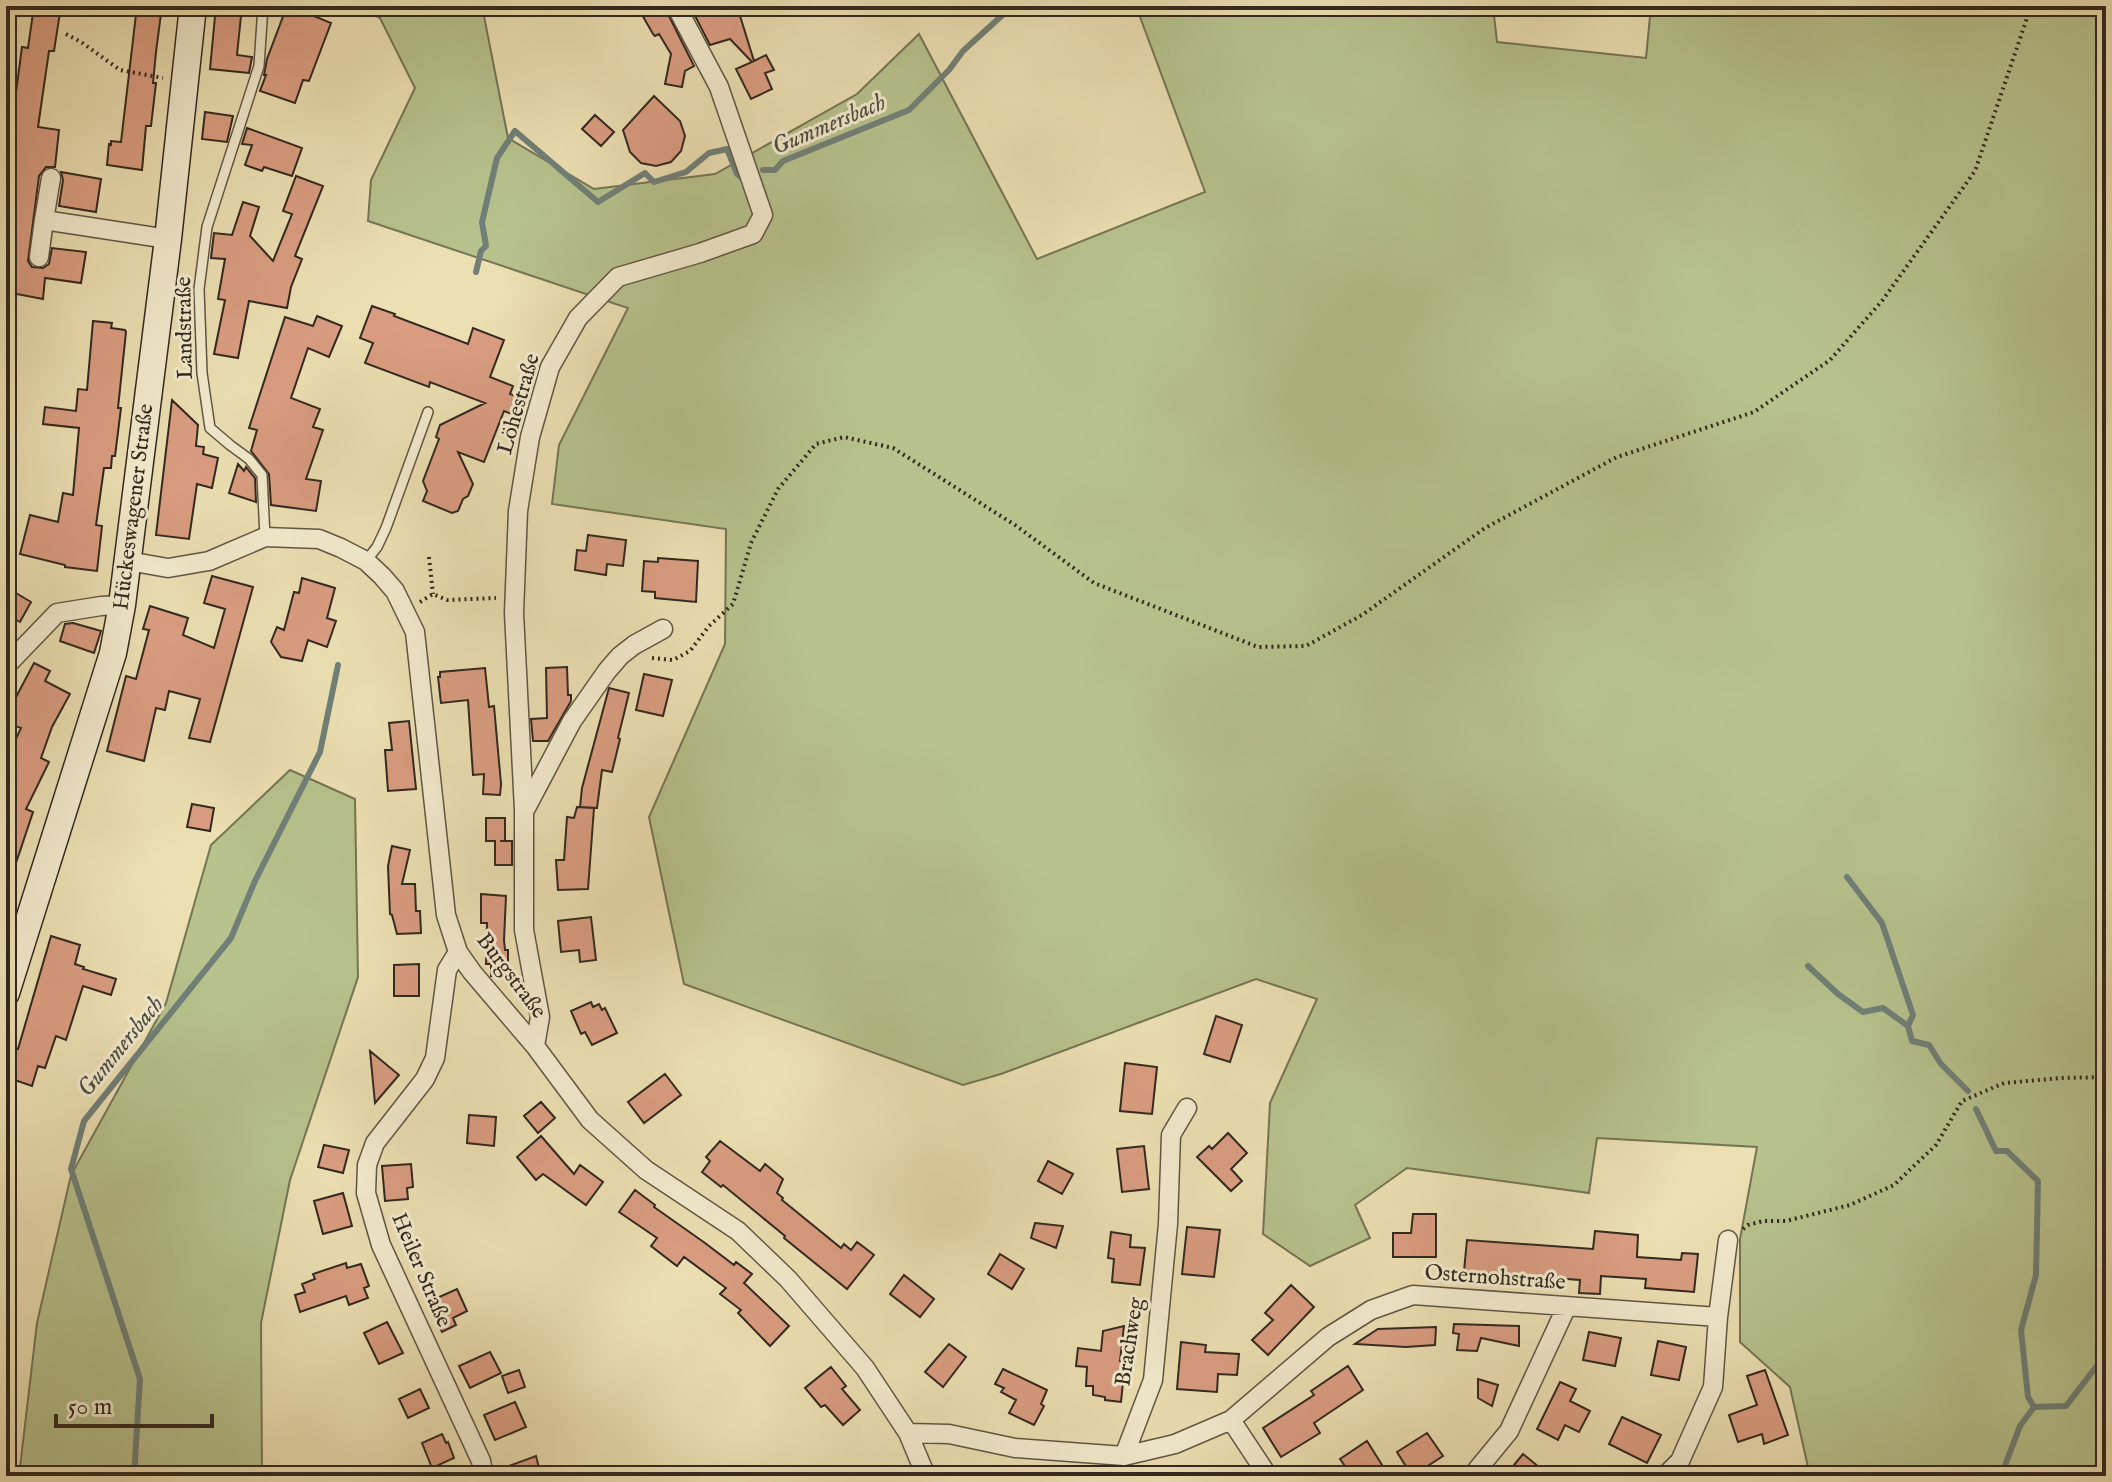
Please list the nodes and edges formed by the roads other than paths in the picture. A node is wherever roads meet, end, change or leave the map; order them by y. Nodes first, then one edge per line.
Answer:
1 (193, 6) edge
2 (263, 6) edge
3 (676, 6) edge
4 (51, 178) dead end
5 (44, 220) junction
6 (168, 239) junction
7 (39, 257) dead end
8 (428, 412) dead end
9 (265, 537) junction
10 (128, 561) junction
11 (366, 561) junction
12 (122, 605) junction
13 (663, 629) dead end
14 (6, 666) edge
15 (524, 810) junction
16 (458, 952) junction
17 (6, 993) edge
18 (535, 1046) junction
19 (1187, 1108) dead end
20 (1728, 1240) road end
21 (1566, 1308) junction
22 (1718, 1317) junction
23 (1231, 1420) junction
24 (908, 1433) junction
25 (1124, 1456) junction
26 (484, 1476) edge
27 (926, 1476) edge
28 (1268, 1476) edge
29 (1472, 1476) edge
30 (1665, 1476) edge

1 - 6 street, Hückeswagener Straße
2 - 9 lane, Landstraße
3 - 15 street, Löhestraße
4 - 5 street
5 - 6 street
5 - 7 street
6 - 10 street, Hückeswagener Straße
8 - 11 lane
9 - 10 street, Burgstraße
9 - 11 street, Burgstraße
10 - 12 street, Hückeswagener Straße
11 - 16 street, Burgstraße
12 - 14 street
12 - 17 street, Hückeswagener Straße
13 - 15 street, Löhestraße
15 - 18 street, Löhestraße
16 - 18 street, Burgstraße
16 - 26 street, Heiler Straße
18 - 24 street, Burgstraße
19 - 25 street, Brachweg
20 - 22 street
21 - 22 street, Osternohstraße
21 - 23 street, Osternohstraße
21 - 29 street
22 - 30 street
23 - 25 street, Osternohstraße
23 - 28 street
24 - 25 street
24 - 27 street, Burgstraße

